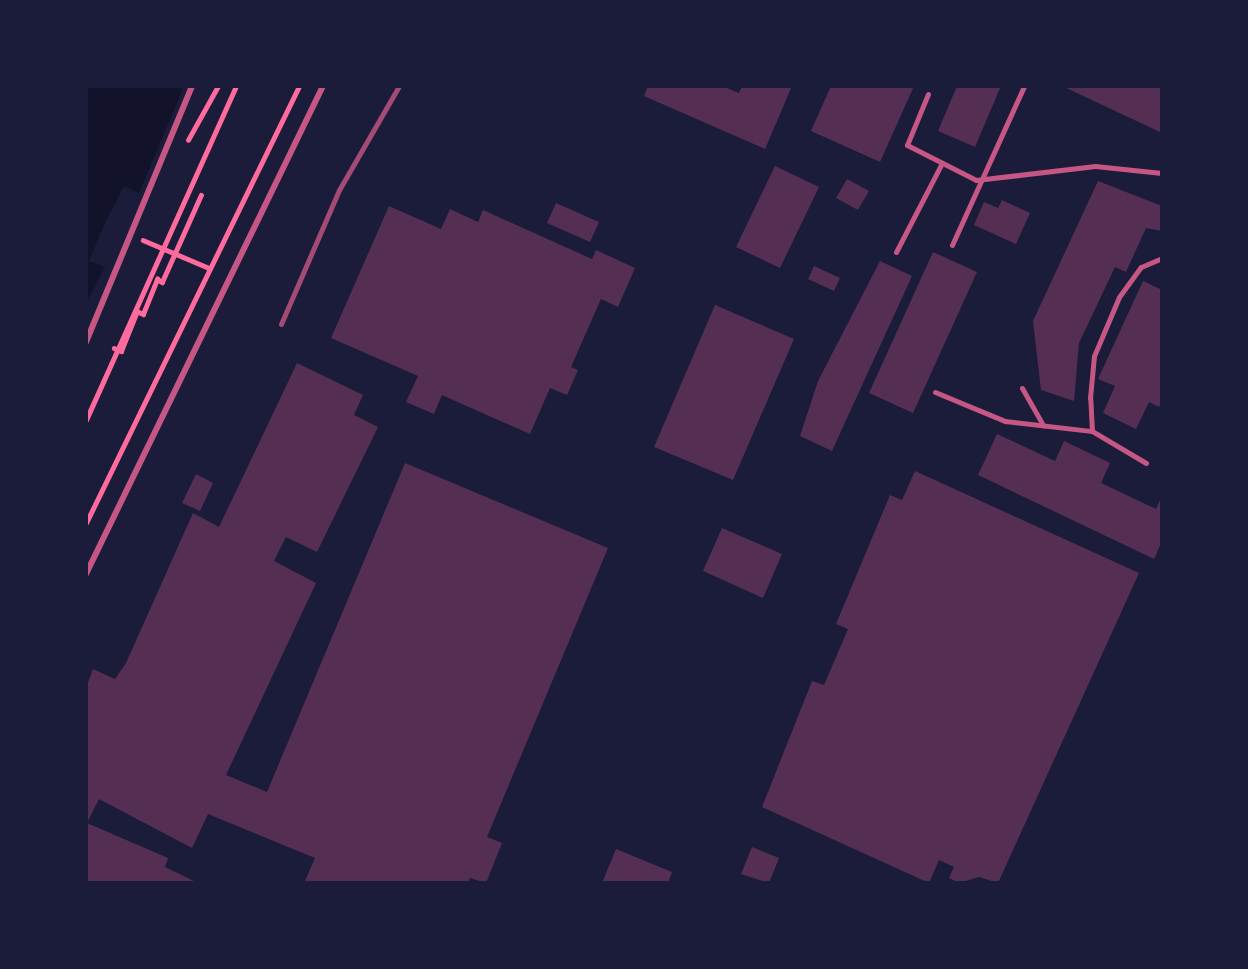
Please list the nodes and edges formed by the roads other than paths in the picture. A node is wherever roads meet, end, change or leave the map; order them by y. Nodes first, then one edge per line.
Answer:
1 (192, 86) edge
2 (323, 86) edge
3 (1024, 86) edge
4 (928, 94) dead end
5 (943, 163) junction
6 (1162, 173) edge
7 (976, 180) junction
8 (952, 245) dead end
9 (896, 252) dead end
10 (1162, 258) edge
11 (86, 341) edge
12 (1022, 388) dead end
13 (935, 392) dead end
14 (1043, 425) junction
15 (1092, 431) junction
16 (1146, 463) dead end
17 (86, 574) edge

1 - 11 street
2 - 17 street
3 - 7 lane
4 - 5 lane
5 - 7 lane
5 - 9 lane
6 - 7 lane
7 - 8 lane
10 - 15 lane
12 - 14 lane
13 - 14 lane
14 - 15 lane
15 - 16 lane

